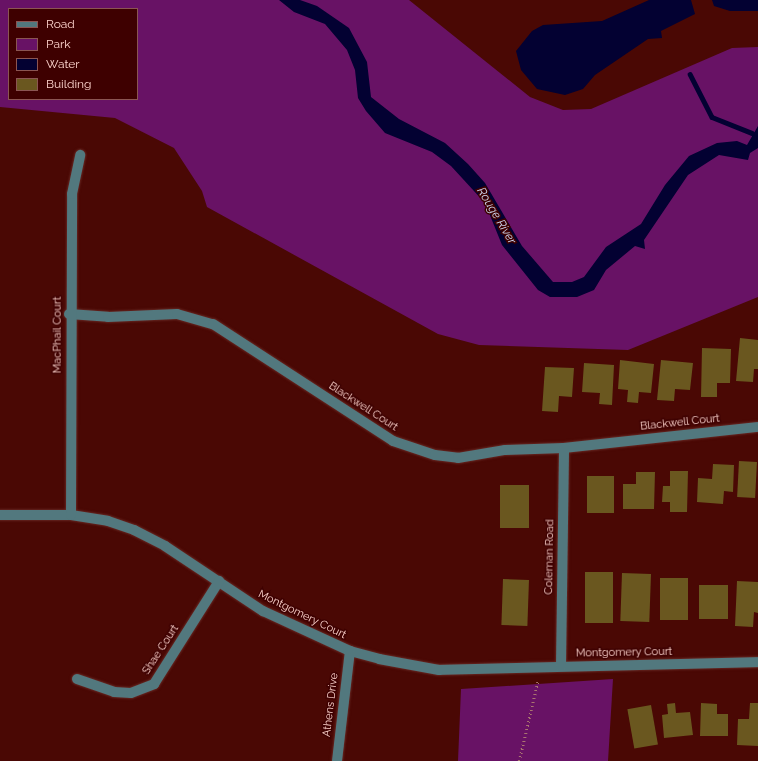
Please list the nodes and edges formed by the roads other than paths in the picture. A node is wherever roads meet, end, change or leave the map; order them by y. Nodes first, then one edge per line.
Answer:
1 (80, 155) dead end
2 (69, 314) junction
3 (758, 427) edge
4 (564, 448) junction
5 (0, 515) edge
6 (70, 515) junction
7 (219, 581) junction
8 (350, 651) junction
9 (758, 662) edge
10 (561, 666) junction
11 (77, 679) dead end
12 (336, 761) edge

1 - 2 street, MacPhail Court
2 - 4 street, Blackwell Court
2 - 6 street, MacPhail Court
3 - 4 street, Blackwell Court
4 - 10 street, Coleman Road
5 - 6 street, Montgomery Court
6 - 7 street, Montgomery Court
7 - 8 street, Montgomery Court
7 - 11 street, Shae Court
8 - 10 street, Montgomery Court
8 - 12 street, Athens Drive
9 - 10 street, Montgomery Court

